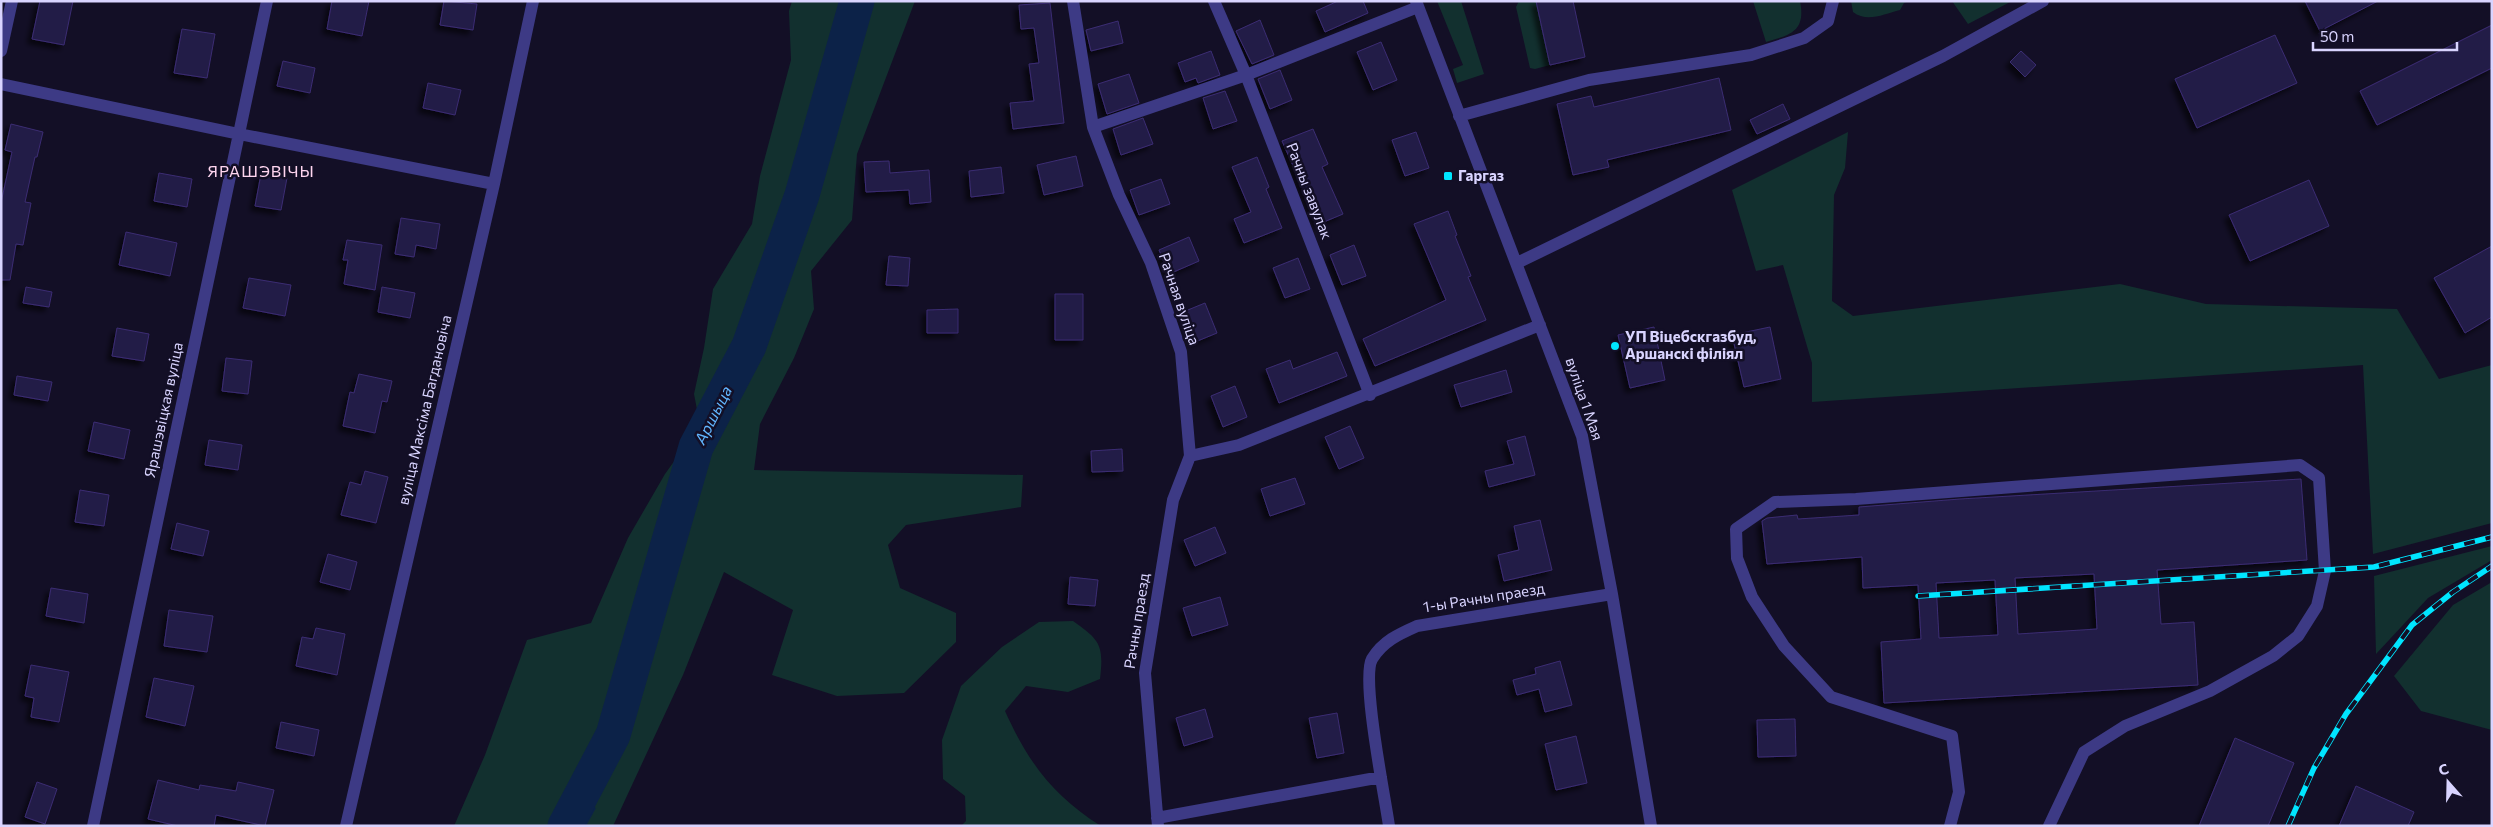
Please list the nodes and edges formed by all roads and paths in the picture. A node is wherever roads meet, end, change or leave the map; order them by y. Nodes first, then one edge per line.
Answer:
1 (12, 1) edge
2 (267, 1) edge
3 (532, 1) edge
4 (1073, 1) edge
5 (1214, 1) edge
6 (1833, 1) edge
7 (2043, 1) edge
8 (1417, 4) edge
9 (1, 50) edge
10 (1246, 75) junction
11 (1, 84) edge
12 (1460, 116) junction
13 (1093, 127) junction
14 (239, 134) junction
15 (494, 184) junction
16 (1517, 263) junction
17 (1540, 325) junction
18 (1370, 395) junction
19 (1190, 456) junction
20 (1612, 594) junction
21 (1381, 777) junction
22 (1158, 822) edge
23 (93, 826) edge
24 (346, 826) edge
25 (1389, 826) edge
26 (1651, 826) edge
27 (1950, 826) edge
28 (2049, 826) edge

1 - 9 street
2 - 14 street, Ярашэвіцкая вуліца
3 - 15 street, вуліца Максіма Багдановіча
4 - 13 street, Рачная вуліца
5 - 10 street, Рачны завулак
6 - 12 street
7 - 16 street
8 - 10 street
8 - 12 street, вуліца 1 Мая
10 - 13 street
10 - 18 street, Рачны завулак
11 - 14 street
12 - 16 street, вуліца 1 Мая
13 - 19 street, Рачная вуліца
14 - 15 street
14 - 23 street, Ярашэвіцкая вуліца
15 - 24 street, вуліца Максіма Багдановіча
16 - 17 street, вуліца 1 Мая
17 - 18 street
17 - 20 street, вуліца 1 Мая
18 - 19 street
19 - 22 street, Рачны праезд
20 - 21 street, 1-ы Рачны праезд
20 - 26 street, вуліца 1 Мая
21 - 22 street
21 - 25 street, 1-ы Рачны праезд
27 - 28 street

